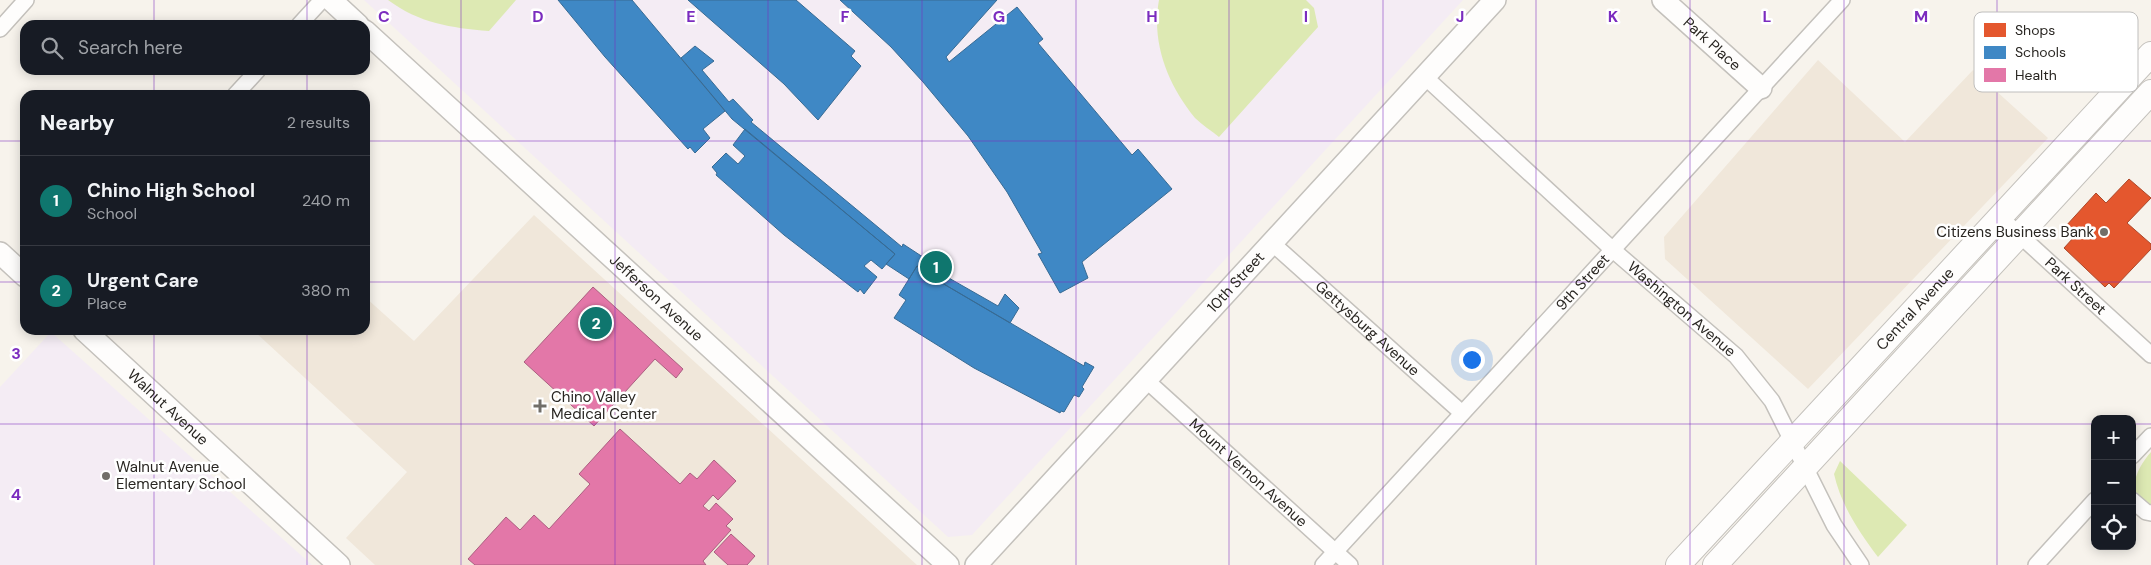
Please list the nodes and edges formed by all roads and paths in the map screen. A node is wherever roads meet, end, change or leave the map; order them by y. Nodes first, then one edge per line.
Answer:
1 (26, 0) edge
2 (322, 0) edge
3 (331, 0) edge
4 (1495, 0) edge
5 (1663, 0) edge
6 (1842, 0) edge
7 (304, 20) edge
8 (353, 20) edge
9 (0, 29) edge
10 (370, 36) edge
11 (2151, 54) edge
12 (2138, 68) edge
13 (253, 75) edge
14 (1425, 76) junction
15 (2151, 80) edge
16 (1761, 88) junction
17 (240, 90) edge
18 (2116, 92) edge
19 (2144, 100) edge
20 (2001, 218) junction
21 (2020, 236) junction
22 (1272, 243) junction
23 (1613, 250) junction
24 (0, 253) edge
25 (20, 271) edge
26 (89, 335) edge
27 (2151, 355) edge
28 (1146, 380) junction
29 (1462, 414) junction
30 (2151, 436) edge
31 (1793, 441) junction
32 (2136, 452) edge
33 (1805, 468) junction
34 (2136, 503) edge
35 (2091, 504) edge
36 (2151, 514) edge
37 (1335, 551) junction
38 (339, 565) edge
39 (948, 565) edge
40 (976, 565) edge
41 (1323, 565) edge
42 (1350, 565) edge
43 (1678, 565) edge
44 (1715, 565) edge
45 (1861, 565) edge
46 (2036, 565) edge

1 - 9 street
2 - 7 street
3 - 8 street
4 - 14 street, 10th Street
5 - 16 street, Park Place
6 - 16 street, 9th Street
10 - 39 street, Jefferson Avenue
11 - 12 main road, Central Avenue
13 - 17 street
14 - 22 street, 10th Street
14 - 23 street, Washington Avenue
15 - 19 main road, Central Avenue
16 - 23 street, 9th Street
18 - 20 main road, Central Avenue
19 - 21 main road, Central Avenue
20 - 21 street, Park Street
20 - 31 main road, Central Avenue
21 - 27 street, Park Street
21 - 33 main road, Central Avenue
22 - 28 street, 10th Street
22 - 29 street, Gettysburg Avenue
23 - 29 street, 9th Street
23 - 31 street, Washington Avenue
24 - 25 street
26 - 38 street, Walnut Avenue
28 - 37 street, Mount Vernon Avenue
28 - 40 street, 10th Street
29 - 37 street, 9th Street
30 - 32 street
31 - 33 street, Washington Avenue
31 - 43 main road, Central Avenue
33 - 44 main road, Central Avenue
33 - 45 street, Washington Avenue
34 - 36 street
35 - 46 street
37 - 41 street, 9th Street
37 - 42 street, Mount Vernon Avenue

